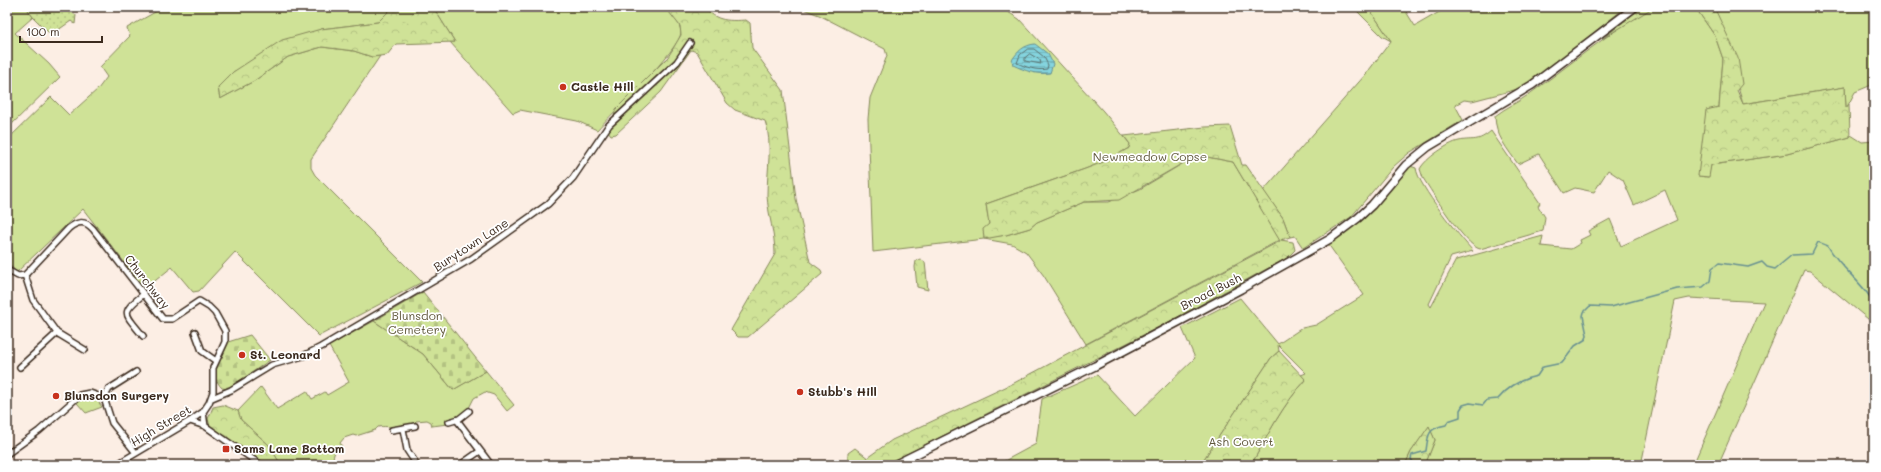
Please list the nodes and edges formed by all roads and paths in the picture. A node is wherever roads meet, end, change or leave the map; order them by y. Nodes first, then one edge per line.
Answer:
1 (1635, 7) edge
2 (690, 44) dead end
3 (7, 270) edge
4 (24, 275) junction
5 (144, 294) junction
6 (195, 332) dead end
7 (57, 333) junction
8 (143, 336) dead end
9 (84, 350) dead end
10 (216, 361) junction
11 (20, 367) dead end
12 (136, 372) dead end
13 (104, 398) junction
14 (212, 398) junction
15 (469, 411) dead end
16 (203, 412) junction
17 (457, 420) junction
18 (190, 421) junction
19 (449, 422) dead end
20 (205, 426) junction
21 (415, 426) dead end
22 (403, 429) junction
23 (392, 430) dead end
24 (480, 451) junction
25 (136, 453) junction
26 (7, 454) edge
27 (116, 465) edge
28 (260, 465) edge
29 (417, 465) edge
30 (460, 465) edge
31 (491, 465) edge
32 (894, 465) edge

1 - 32 main road, Broad Bush
2 - 14 street, Burytown Lane
3 - 4 street
4 - 5 street, Churchway
4 - 7 street
5 - 8 street
5 - 10 street, Churchway
6 - 10 street
7 - 9 street
7 - 11 street
10 - 14 street, Churchway
12 - 13 street
13 - 25 street
13 - 26 street
14 - 16 street, High Street
15 - 17 street
16 - 18 street, High Street
16 - 20 street
17 - 19 street
17 - 24 street
18 - 20 street
18 - 25 street, High Street
20 - 28 street
21 - 22 street
22 - 23 street
22 - 29 street
24 - 30 street
24 - 31 street
25 - 27 street, High Street

